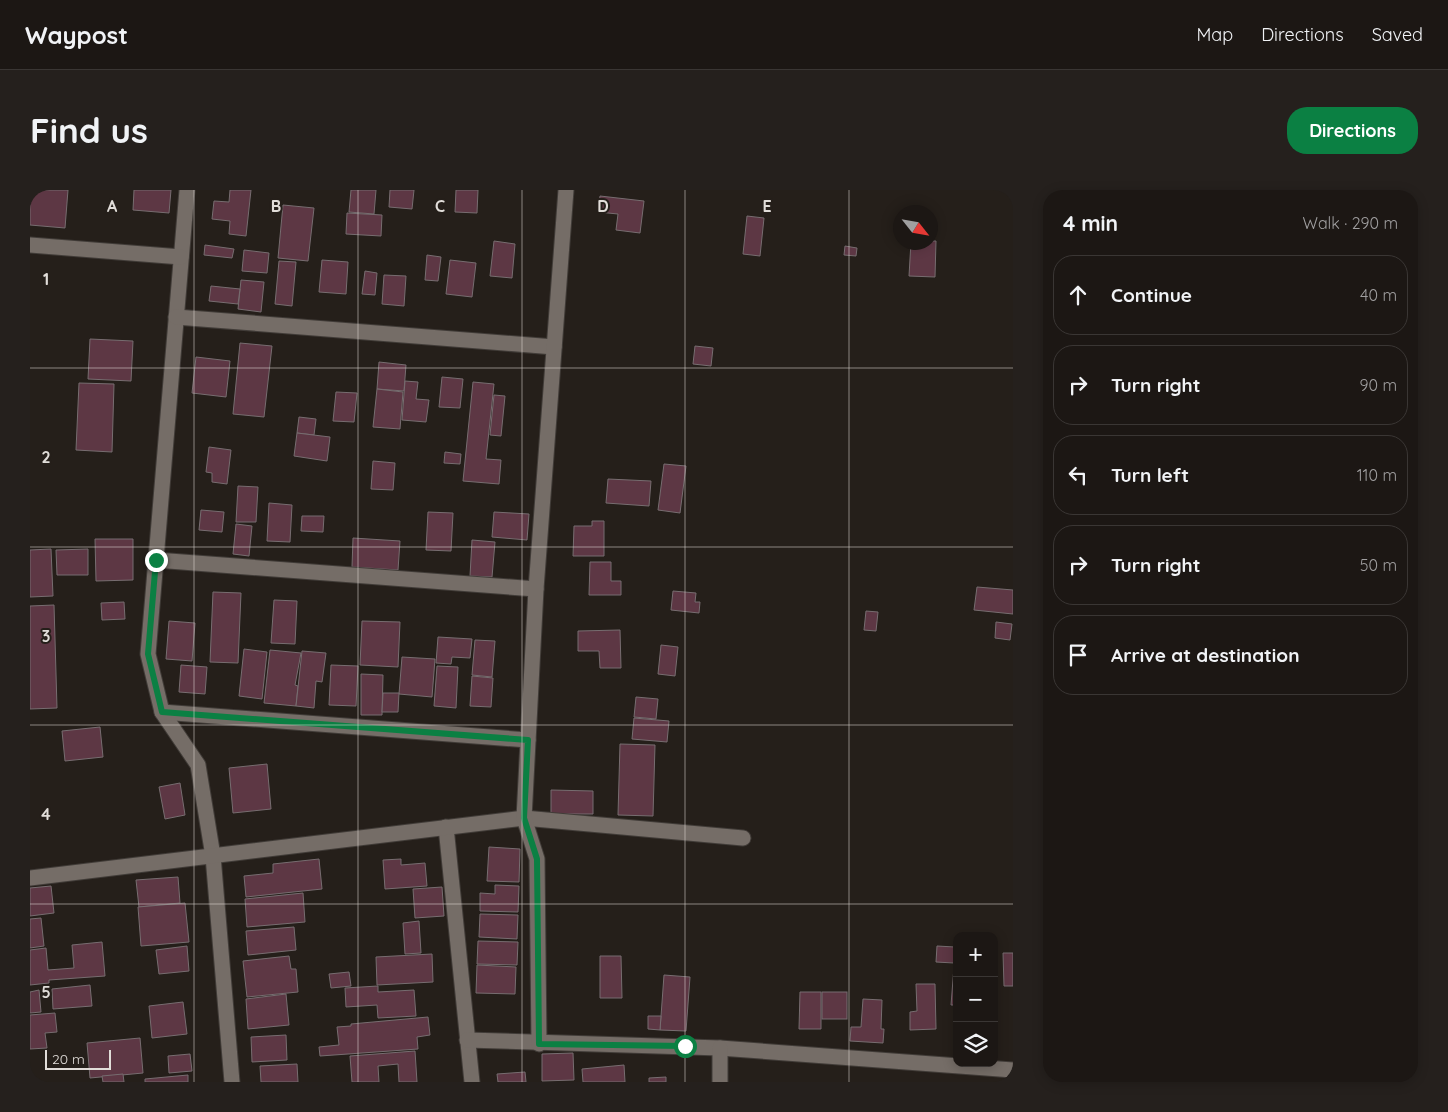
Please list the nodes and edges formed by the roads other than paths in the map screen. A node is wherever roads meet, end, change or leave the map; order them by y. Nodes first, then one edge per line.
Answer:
1 (187, 190) edge
2 (566, 190) edge
3 (30, 245) edge
4 (181, 257) junction
5 (176, 317) junction
6 (554, 347) junction
7 (156, 560) junction
8 (536, 589) junction
9 (162, 712) junction
10 (528, 740) junction
11 (524, 818) junction
12 (446, 827) junction
13 (743, 838) dead end
14 (214, 856) junction
15 (30, 878) edge
16 (467, 1040) junction
17 (539, 1044) junction
18 (720, 1048) junction
19 (1013, 1070) edge
20 (232, 1082) edge
21 (472, 1082) edge
22 (720, 1082) edge

1 - 4 street
2 - 6 street
3 - 4 street
4 - 5 street
5 - 6 street
5 - 7 street
6 - 8 street
7 - 8 street
7 - 9 street
8 - 10 street
9 - 10 street
9 - 14 street
10 - 11 street
11 - 12 street
11 - 13 street
11 - 17 street
12 - 14 street
12 - 16 street
14 - 15 street
14 - 20 street
16 - 17 street
16 - 21 street
17 - 18 street
18 - 19 street
18 - 22 street

